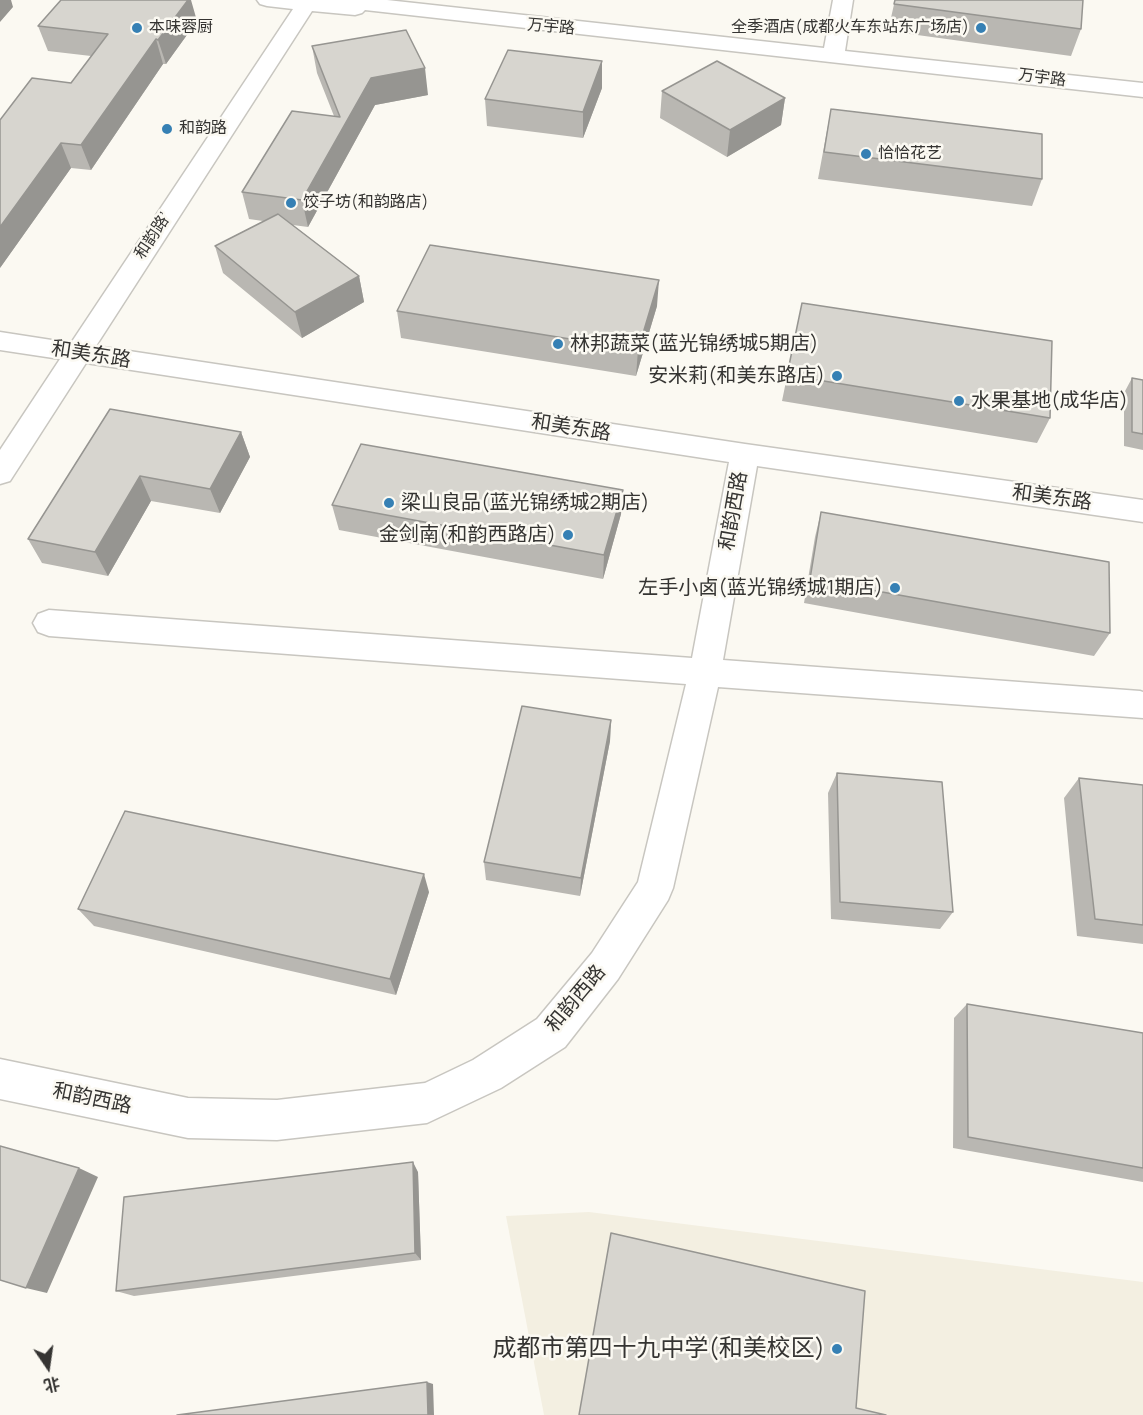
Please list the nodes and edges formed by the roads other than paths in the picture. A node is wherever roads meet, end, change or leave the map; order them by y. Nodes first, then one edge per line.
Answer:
1 (267, 0) edge
2 (332, 0) edge
3 (843, 0) edge
4 (307, 2) edge
5 (834, 54) junction
6 (1143, 90) edge
7 (0, 341) edge
8 (77, 353) junction
9 (745, 454) junction
10 (0, 473) edge
11 (1143, 511) edge
12 (49, 623) dead end
13 (705, 672) junction
14 (1140, 705) dead end
15 (0, 1079) edge

1 - 4 street, 万宇路
2 - 5 street, 万宇路
3 - 5 street
4 - 5 street, 万宇路
4 - 8 street, 和韵路’
5 - 6 street, 万宇路
7 - 8 street, 和美东路
8 - 9 street, 和美东路
8 - 10 street, 和韵路’
9 - 11 street, 和美东路
9 - 13 street, 和韵西路
12 - 13 street
13 - 14 street
13 - 15 street, 和韵西路

